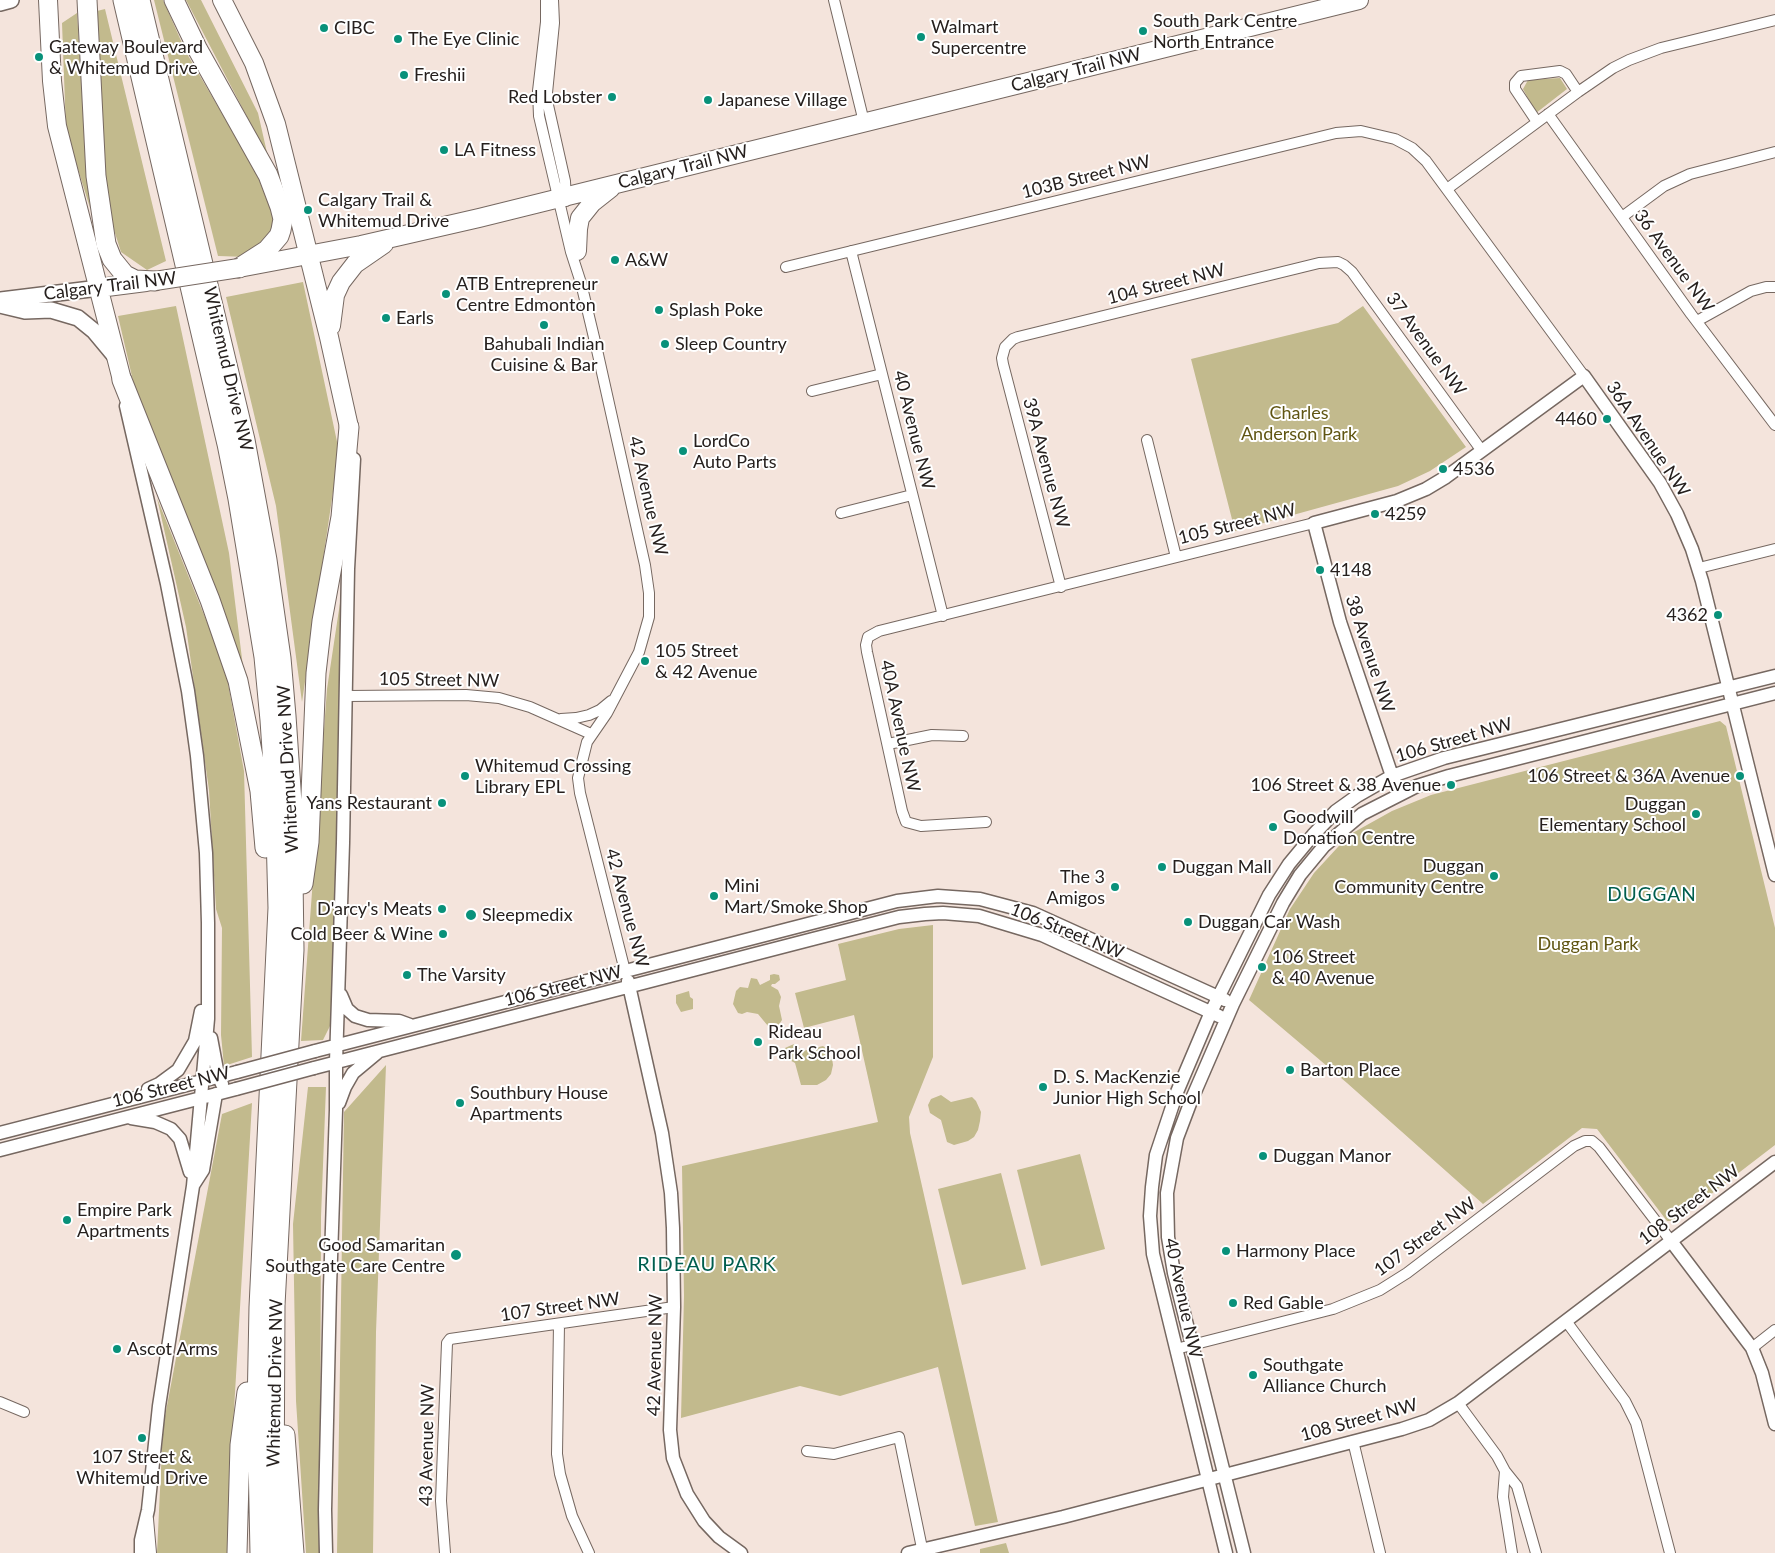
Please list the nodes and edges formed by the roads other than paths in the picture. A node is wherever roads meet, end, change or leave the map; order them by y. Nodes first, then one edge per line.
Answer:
1 (48, 0) edge
2 (87, 0) edge
3 (123, 0) edge
4 (140, 0) edge
5 (174, 0) edge
6 (222, 0) edge
7 (546, 0) edge
8 (553, 0) edge
9 (834, 0) edge
10 (1359, 0) edge
11 (1775, 20) edge
12 (1578, 92) junction
13 (1548, 114) junction
14 (864, 122) junction
15 (1537, 122) junction
16 (1395, 139) joint
17 (1775, 152) edge
18 (615, 184) junction
19 (1447, 188) junction
20 (562, 197) junction
21 (1622, 217) junction
22 (391, 238) junction
23 (851, 252) junction
24 (308, 255) junction
25 (577, 260) junction
26 (1338, 262) joint
27 (786, 267) dead end
28 (239, 268) junction
29 (154, 281) junction
30 (1775, 287) edge
31 (99, 288) junction
32 (0, 300) edge
33 (0, 305) edge
34 (1697, 321) junction
35 (329, 337) junction
36 (1005, 347) joint
37 (114, 354) junction
38 (882, 374) junction
39 (1584, 376) junction
40 (122, 380) junction
41 (812, 391) dead end
42 (1774, 423) edge
43 (349, 427) junction
44 (1147, 440) dead end
45 (1482, 451) junction
46 (912, 495) junction
47 (841, 513) dead end
48 (1314, 523) junction
49 (1775, 549) edge
50 (1176, 557) junction
51 (1699, 568) junction
52 (1061, 587) junction
53 (942, 616) junction
54 (868, 637) joint
55 (1775, 676) edge
56 (1729, 688) junction
57 (1775, 693) edge
58 (346, 696) junction
59 (616, 698) junction
60 (1732, 704) junction
61 (557, 718) junction
62 (591, 734) junction
63 (963, 736) dead end
64 (888, 744) junction
65 (1392, 776) junction
66 (1400, 793) junction
67 (986, 822) dead end
68 (1770, 836) edge
69 (1775, 875) edge
70 (278, 908) junction
71 (294, 950) junction
72 (625, 971) junction
73 (209, 975) junction
74 (630, 987) junction
75 (339, 988) junction
76 (1219, 997) junction
77 (1233, 1004) junction
78 (1211, 1012) junction
79 (208, 1019) junction
80 (1226, 1019) junction
81 (412, 1026) junction
82 (337, 1045) junction
83 (379, 1051) junction
84 (336, 1062) junction
85 (218, 1077) junction
86 (203, 1080) junction
87 (233, 1090) junction
88 (216, 1094) junction
89 (201, 1098) junction
90 (123, 1101) junction
91 (336, 1110) junction
92 (126, 1117) junction
93 (0, 1132) edge
94 (2, 1149) edge
95 (1775, 1162) edge
96 (193, 1186) junction
97 (1671, 1240) junction
98 (267, 1306) junction
99 (674, 1307) junction
100 (1566, 1321) junction
101 (559, 1324) junction
102 (1775, 1330) edge
103 (450, 1339) joint
104 (1191, 1345) junction
105 (1752, 1348) junction
106 (1176, 1349) junction
107 (0, 1402) edge
108 (1458, 1403) junction
109 (24, 1412) dead end
110 (1775, 1424) edge
111 (1353, 1441) junction
112 (807, 1452) dead end
113 (1505, 1471) junction
114 (1224, 1474) junction
115 (1207, 1478) junction
116 (148, 1510) junction
117 (922, 1551) edge
118 (140, 1553) edge
119 (151, 1553) edge
120 (237, 1553) edge
121 (260, 1553) edge
122 (277, 1553) edge
123 (294, 1553) edge
124 (326, 1553) edge
125 (445, 1553) edge
126 (589, 1553) edge
127 (741, 1553) edge
128 (908, 1553) edge
129 (1226, 1553) edge
130 (1244, 1553) edge
131 (1380, 1553) edge
132 (1512, 1553) edge
133 (1536, 1553) edge
134 (1670, 1553) edge

1 - 31 highway
2 - 29 highway
3 - 70 highway, Whitemud Drive NW
4 - 71 highway, Whitemud Drive NW
5 - 28 highway
6 - 24 highway
7 - 20 street, 42 Avenue NW
8 - 20 street, 42 Avenue NW
9 - 14 street
10 - 14 highway, Calgary Trail NW
11 - 12 street
12 - 13 street
12 - 15 street
13 - 15 street
13 - 21 street, 36 Avenue NW
14 - 18 highway, Calgary Trail NW
15 - 19 street
16 - 19 street, 36A Avenue NW
16 - 23 street, 103B Street NW
17 - 21 street
18 - 20 highway, Calgary Trail NW
18 - 25 highway
19 - 39 street, 36A Avenue NW
20 - 22 highway, Calgary Trail NW
20 - 25 street, 42 Avenue NW
20 - 25 street, 42 Avenue NW
21 - 34 street, 36 Avenue NW
22 - 24 highway, Calgary Trail NW
22 - 35 highway
23 - 27 street, 103B Street NW
23 - 38 street, 40 Avenue NW
24 - 28 highway, Calgary Trail NW
24 - 35 highway
25 - 59 street, 42 Avenue NW
26 - 36 street, 104 Street NW
26 - 45 street, 37 Avenue NW
28 - 29 highway, Calgary Trail NW, bridge
29 - 31 highway, Calgary Trail NW
30 - 34 street
31 - 32 main road, Calgary Trail NW
31 - 37 highway
33 - 37 main road
34 - 42 street, 36 Avenue NW
35 - 43 highway
36 - 52 street, 39A Avenue NW
37 - 40 highway
38 - 41 street
38 - 46 street, 40 Avenue NW
39 - 45 street, 105 Street NW
39 - 51 street, 36A Avenue NW
40 - 70 highway
40 - 73 street
43 - 58 street
43 - 71 highway
44 - 50 street
45 - 48 street, 105 Street NW
46 - 47 street
46 - 53 street, 40 Avenue NW
48 - 50 street, 105 Street NW
48 - 65 street, 38 Avenue NW
49 - 51 street
50 - 52 street, 105 Street NW
51 - 56 street, 36A Avenue NW
52 - 53 street, 105 Street NW
53 - 54 street, 105 Street NW
54 - 64 street, 40A Avenue NW
55 - 56 street, 106 Street NW
56 - 60 street, 36A Avenue NW
56 - 65 street, 106 Street NW
57 - 60 street, 106 Street NW
58 - 61 street, 105 Street NW
58 - 75 street
59 - 61 street, 105 Street NW
59 - 62 street, 42 Avenue NW
60 - 66 street, 106 Street NW
60 - 68 street, 36A Avenue NW
61 - 62 street, 105 Street NW
62 - 72 street, 42 Avenue NW
63 - 64 street
64 - 67 street, 40A Avenue NW
65 - 66 street, 38 Avenue NW
65 - 76 street, 106 Street NW
66 - 77 street, 106 Street NW
68 - 69 street, 36A Avenue NW
70 - 98 highway, Whitemud Drive NW
71 - 98 highway, Whitemud Drive NW
72 - 74 street, 42 Avenue NW
72 - 76 street, 106 Street NW
72 - 81 street, 106 Street NW
73 - 79 street
73 - 90 street
74 - 78 street, 106 Street NW
74 - 83 street, 106 Street NW
74 - 99 street, 42 Avenue NW
75 - 81 street
75 - 82 street
76 - 77 street, 106 Street NW
76 - 78 street, 40 Avenue NW
77 - 80 street, 106 Street NW
78 - 80 street, 106 Street NW
78 - 106 street, 40 Avenue NW
79 - 85 street
79 - 86 street
80 - 104 street, 40 Avenue NW
81 - 82 street, 106 Street NW
82 - 84 street
82 - 85 street, 106 Street NW, bridge
83 - 84 street, 106 Street NW
83 - 91 street
84 - 87 street, 106 Street NW, bridge
84 - 91 street
85 - 86 street, 106 Street NW
85 - 87 street
86 - 88 street
86 - 89 street
86 - 90 street, 106 Street NW
87 - 88 street, 106 Street NW
88 - 89 street, 106 Street NW
88 - 96 street
89 - 92 street, 106 Street NW
89 - 96 street
90 - 93 street, 106 Street NW
91 - 124 street
92 - 94 street, 106 Street NW
92 - 96 street
93 - 94 street
95 - 97 street, 108 Street NW
96 - 116 street
97 - 100 street, 108 Street NW
97 - 104 street, 107 Street NW
97 - 105 street
98 - 120 highway
98 - 121 highway, Whitemud Drive NW
98 - 122 highway, Whitemud Drive NW
98 - 123 highway
99 - 101 street, 107 Street NW
99 - 127 street, 42 Avenue NW
100 - 108 street, 108 Street NW
100 - 134 street
101 - 103 street, 107 Street NW
101 - 126 street
102 - 105 street
103 - 125 street, 43 Avenue NW
104 - 106 street, 107 Street NW
104 - 114 street, 40 Avenue NW
105 - 110 street
106 - 115 street, 40 Avenue NW
107 - 109 street
108 - 111 street, 108 Street NW
108 - 113 street
111 - 114 street, 108 Street NW
111 - 131 street
112 - 117 street
113 - 132 street
113 - 133 street
114 - 115 street, 108 Street NW
114 - 130 street, 40 Avenue NW
115 - 117 street, 108 Street NW
115 - 129 street, 40 Avenue NW
116 - 118 street
116 - 119 street
117 - 128 street, 108 Street NW

